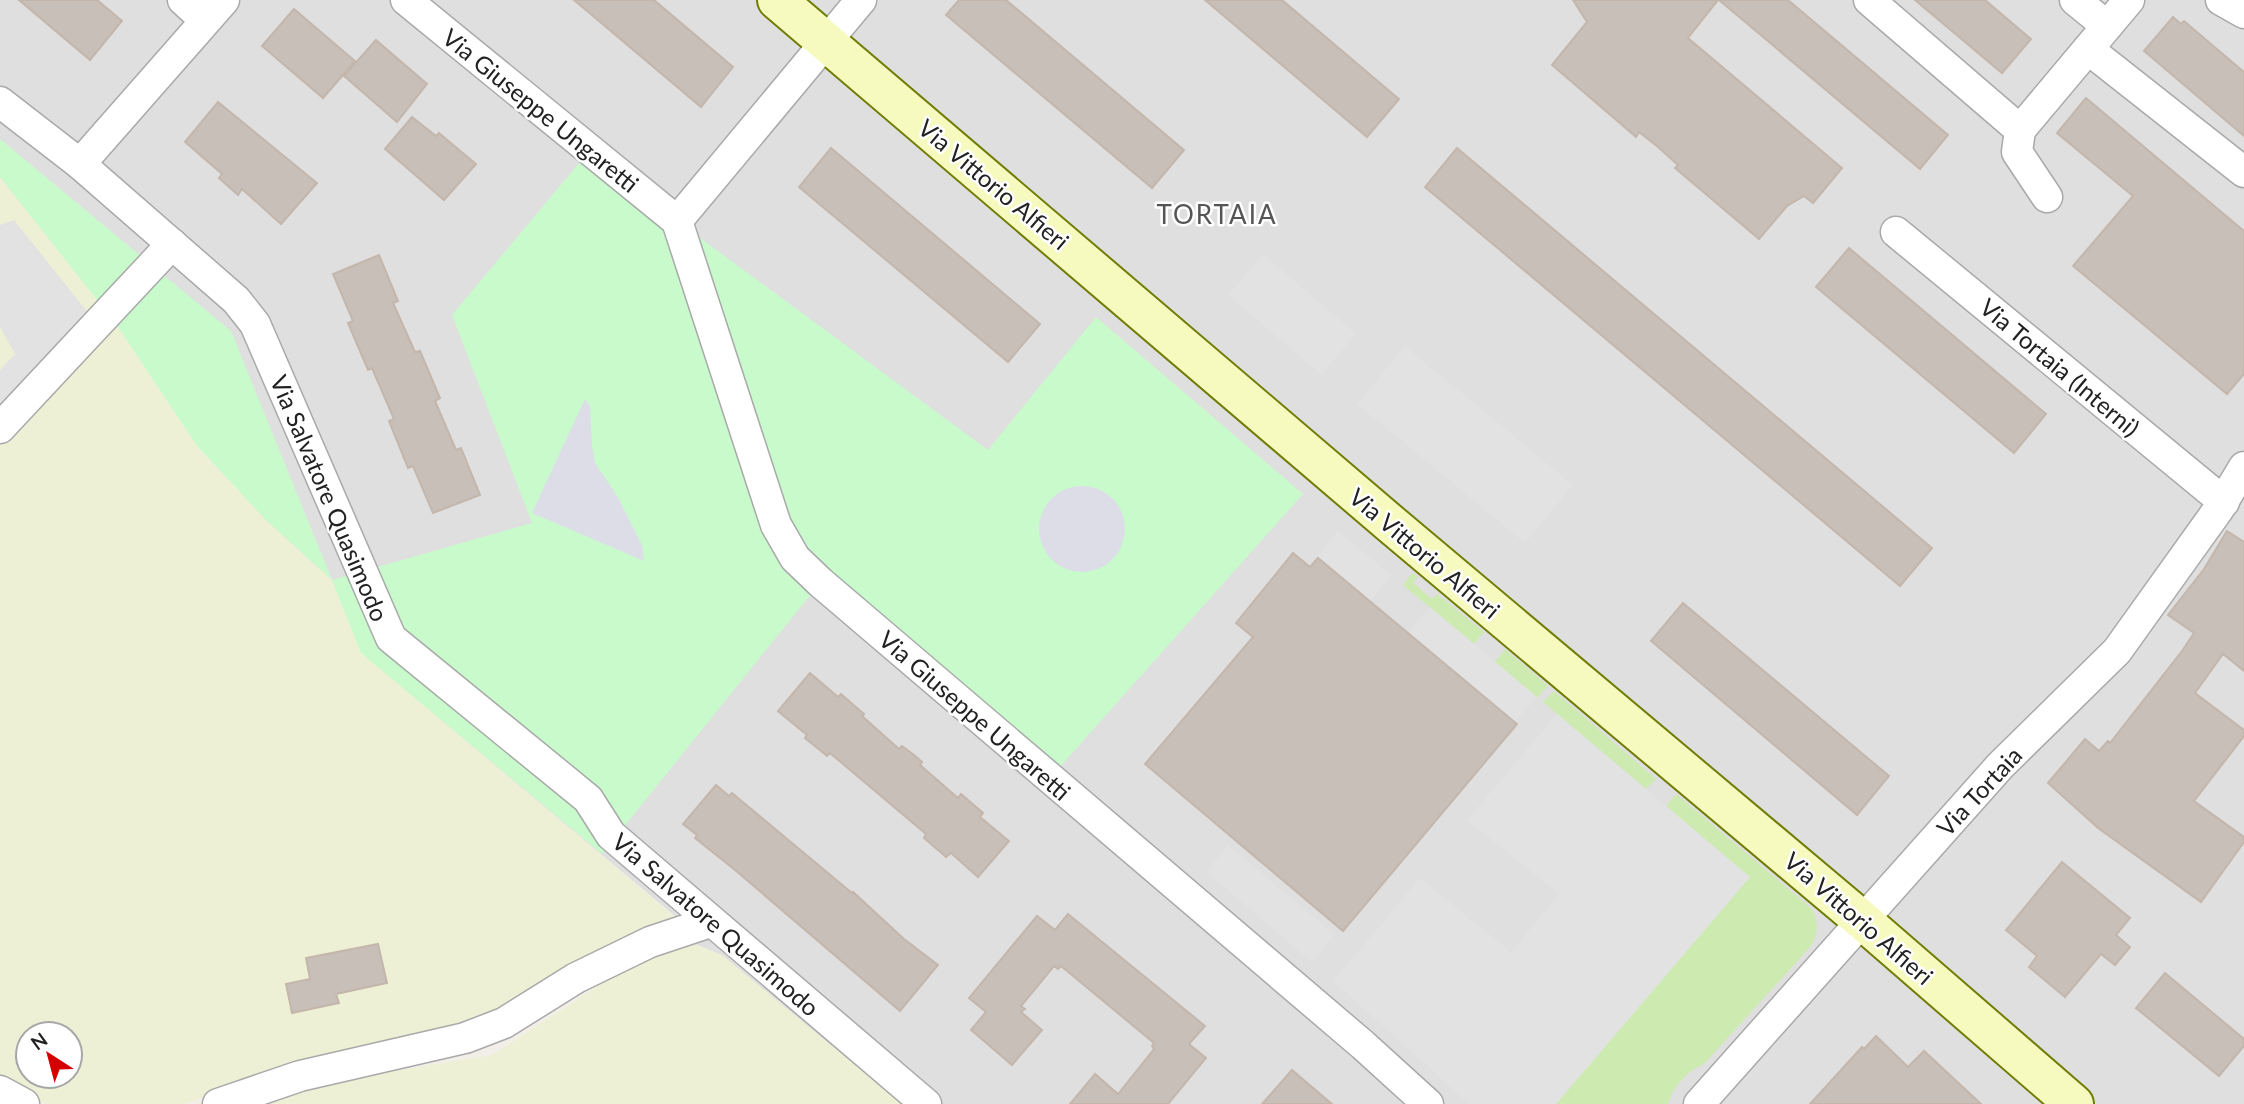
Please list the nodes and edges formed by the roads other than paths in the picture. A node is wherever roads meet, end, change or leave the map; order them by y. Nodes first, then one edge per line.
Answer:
1 (183, 0) edge
2 (406, 0) edge
3 (777, 0) edge
4 (861, 0) edge
5 (1870, 0) edge
6 (2075, 0) edge
7 (2129, 0) edge
8 (2221, 0) edge
9 (214, 10) edge
10 (2244, 13) edge
11 (2107, 26) junction
12 (826, 41) junction
13 (2088, 49) junction
14 (0, 102) edge
15 (2020, 130) junction
16 (80, 164) junction
17 (2244, 172) edge
18 (2047, 197) dead end
19 (677, 220) junction
20 (1896, 232) dead end
21 (172, 244) junction
22 (0, 428) edge
23 (2244, 467) edge
24 (2224, 502) junction
25 (1863, 921) junction
26 (710, 922) junction
27 (0, 1091) edge
28 (24, 1104) edge
29 (218, 1104) edge
30 (926, 1104) edge
31 (1428, 1104) edge
32 (1699, 1104) edge
33 (2074, 1104) edge

1 - 9 street
2 - 19 street, Via Giuseppe Ungaretti
3 - 12 street, Via Vittorio Alfieri
4 - 12 street
5 - 15 street
6 - 11 street
7 - 11 street
8 - 10 street
9 - 16 street
11 - 13 street
12 - 19 street
12 - 25 street, Via Vittorio Alfieri
13 - 15 street
13 - 17 street
14 - 16 street, Via Salvatore Quasimodo
15 - 18 street
16 - 21 street, Via Salvatore Quasimodo
19 - 31 street, Via Giuseppe Ungaretti
20 - 24 street, Via Tortaia (Interni)
21 - 22 street
21 - 26 street, Via Salvatore Quasimodo
23 - 24 street, Via Tortaia
24 - 25 street, Via Tortaia
25 - 32 street, Via Tortaia
25 - 33 street, Via Vittorio Alfieri
26 - 29 street
26 - 30 street, Via Salvatore Quasimodo
27 - 28 street

